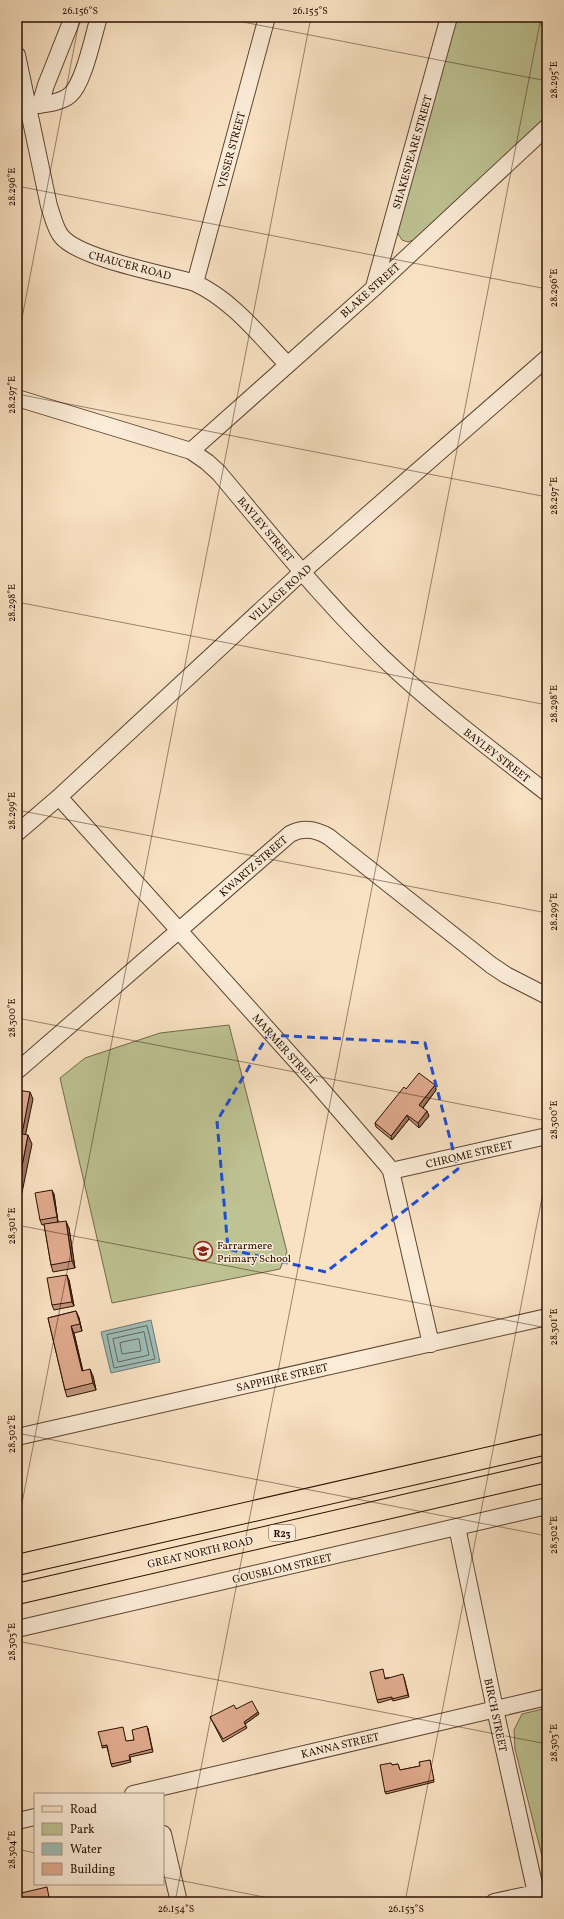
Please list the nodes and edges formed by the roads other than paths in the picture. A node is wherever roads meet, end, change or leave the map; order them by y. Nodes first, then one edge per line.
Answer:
1 (73, 17) edge
2 (99, 17) edge
3 (267, 17) edge
4 (449, 17) edge
5 (17, 55) edge
6 (34, 106) junction
7 (547, 127) edge
8 (195, 282) junction
9 (374, 288) junction
10 (547, 358) edge
11 (287, 364) junction
12 (17, 398) edge
13 (191, 451) junction
14 (302, 572) junction
15 (547, 793) edge
16 (59, 797) junction
17 (17, 833) edge
18 (178, 930) junction
19 (547, 996) edge
20 (17, 1072) edge
21 (547, 1136) edge
22 (391, 1171) junction
23 (547, 1317) edge
24 (431, 1344) junction
25 (17, 1437) edge
26 (547, 1444) edge
27 (547, 1472) edge
28 (547, 1506) edge
29 (457, 1527) junction
30 (17, 1565) edge
31 (17, 1594) edge
32 (17, 1629) edge
33 (547, 1698) edge
34 (494, 1709) junction
35 (153, 1792) edge
36 (143, 1793) edge
37 (34, 1817) edge
38 (17, 1821) edge
39 (164, 1838) edge
40 (537, 1897) edge
41 (179, 1902) edge
42 (494, 1902) edge

1 - 6 street
2 - 6 street
3 - 8 street, VISSER STREET
4 - 9 street, SHAKESPEARE STREET
5 - 6 street, CHAUCER ROAD
6 - 8 street, CHAUCER ROAD
7 - 9 street, BLAKE STREET
8 - 11 street, CHAUCER ROAD
9 - 11 street, BLAKE STREET
10 - 14 street, VILLAGE ROAD
11 - 13 street, BLAKE STREET
12 - 13 street, BAYLEY STREET
13 - 14 street, BAYLEY STREET
14 - 15 street, BAYLEY STREET
14 - 16 street, VILLAGE ROAD
16 - 17 street, VILLAGE ROAD
16 - 18 street, MARMER STREET
18 - 19 street, KWARTZ STREET
18 - 20 street, KWARTZ STREET
18 - 22 street, MARMER STREET
21 - 22 street, CHROME STREET
22 - 24 street, MARMER STREET
23 - 24 street, SAPPHIRE STREET
24 - 25 street, SAPPHIRE STREET
26 - 30 main road
27 - 31 main road, GREAT NORTH ROAD / R23
28 - 29 street, GOUSBLOM STREET
29 - 32 street, GOUSBLOM STREET
29 - 34 street, BIRCH STREET
33 - 34 street, KANNA STREET
34 - 35 street, KANNA STREET
34 - 40 street, BIRCH STREET
35 - 36 street, KANNA STREET
37 - 38 street
39 - 41 street
40 - 42 street

